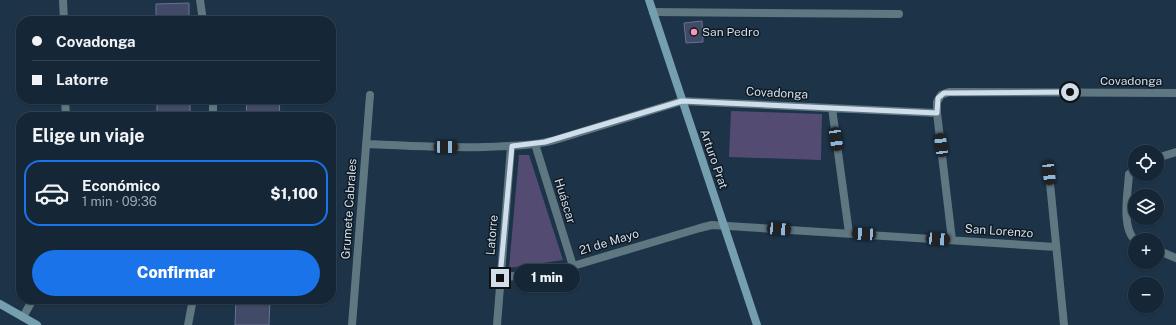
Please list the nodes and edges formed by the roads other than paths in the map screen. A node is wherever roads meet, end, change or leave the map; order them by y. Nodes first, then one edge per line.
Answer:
1 (63, 0) edge
2 (200, 0) edge
3 (648, 0) edge
4 (653, 12) junction
5 (899, 14) dead end
6 (64, 16) edge
7 (202, 16) edge
8 (1176, 93) edge
9 (370, 95) dead end
10 (682, 101) junction
11 (832, 108) junction
12 (937, 113) junction
13 (366, 144) junction
14 (535, 144) junction
15 (512, 146) junction
16 (1176, 152) edge
17 (1164, 156) edge
18 (1049, 173) dead end
19 (1129, 181) edge
20 (724, 225) junction
21 (1130, 233) edge
22 (849, 234) junction
23 (952, 240) junction
24 (1056, 247) junction
25 (1164, 253) edge
26 (1176, 258) edge
27 (573, 266) junction
28 (500, 278) junction
29 (0, 304) edge
30 (30, 304) edge
31 (192, 304) edge
32 (23, 317) junction
33 (37, 325) edge
34 (188, 325) edge
35 (352, 325) edge
36 (497, 325) edge
37 (757, 325) edge
38 (1064, 325) edge

1 - 6 street
2 - 7 street
3 - 4 street, Arturo Prat
4 - 5 street
4 - 10 street, Arturo Prat
8 - 12 street, Covadonga
9 - 13 street, Grumete Cabrales
10 - 11 street, Covadonga
10 - 14 street, Covadonga
10 - 20 street, Arturo Prat
11 - 12 street, Covadonga
11 - 22 street
12 - 23 street
13 - 15 street, Covadonga
13 - 35 street, Grumete Cabrales
14 - 15 street, Covadonga
14 - 27 street, Huáscar
15 - 28 street, Latorre
16 - 17 street
18 - 24 street
19 - 21 street
20 - 22 street, San Lorenzo
20 - 27 street, 21 de Mayo
20 - 37 street, Arturo Prat
22 - 23 street, San Lorenzo
23 - 24 street, San Lorenzo
24 - 38 street
25 - 26 street
27 - 28 street, 21 de Mayo
28 - 36 street, Latorre
29 - 32 street
30 - 32 street
31 - 34 street
32 - 33 street

